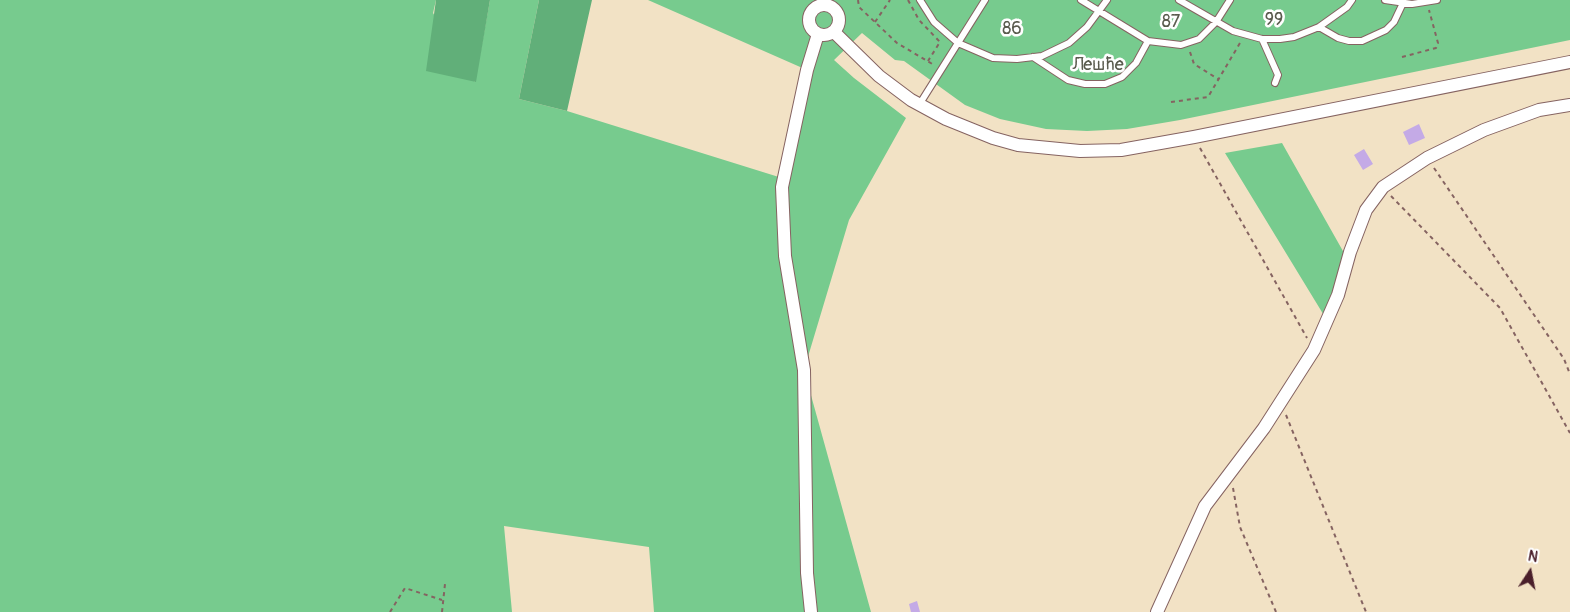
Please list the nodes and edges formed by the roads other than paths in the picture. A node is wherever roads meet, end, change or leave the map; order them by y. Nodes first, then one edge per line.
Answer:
1 (920, 0) edge
2 (985, 0) edge
3 (1081, 0) edge
4 (1107, 0) edge
5 (1180, 0) edge
6 (1230, 0) edge
7 (1352, 0) edge
8 (1385, 0) edge
9 (1437, 0) edge
10 (822, 3) edge
11 (1403, 3) junction
12 (1100, 12) junction
13 (1216, 22) junction
14 (1319, 27) junction
15 (834, 32) junction
16 (818, 34) junction
17 (1262, 38) junction
18 (1148, 40) junction
19 (958, 43) junction
20 (1033, 57) junction
21 (1570, 62) edge
22 (1274, 84) dead end
23 (919, 105) junction
24 (1570, 105) edge
25 (811, 612) edge
26 (1157, 612) edge

1 - 19 lane
2 - 19 lane
3 - 12 lane
4 - 12 lane
5 - 13 lane
6 - 13 lane
7 - 14 lane
8 - 11 lane
9 - 11 lane
10 - 15 street
10 - 16 street
11 - 14 lane
12 - 18 lane
12 - 20 lane
13 - 17 lane
13 - 18 lane
14 - 17 lane
15 - 16 street
15 - 23 street
16 - 25 street
17 - 22 lane
18 - 20 lane
19 - 20 lane
19 - 23 lane
21 - 23 street
24 - 26 street

